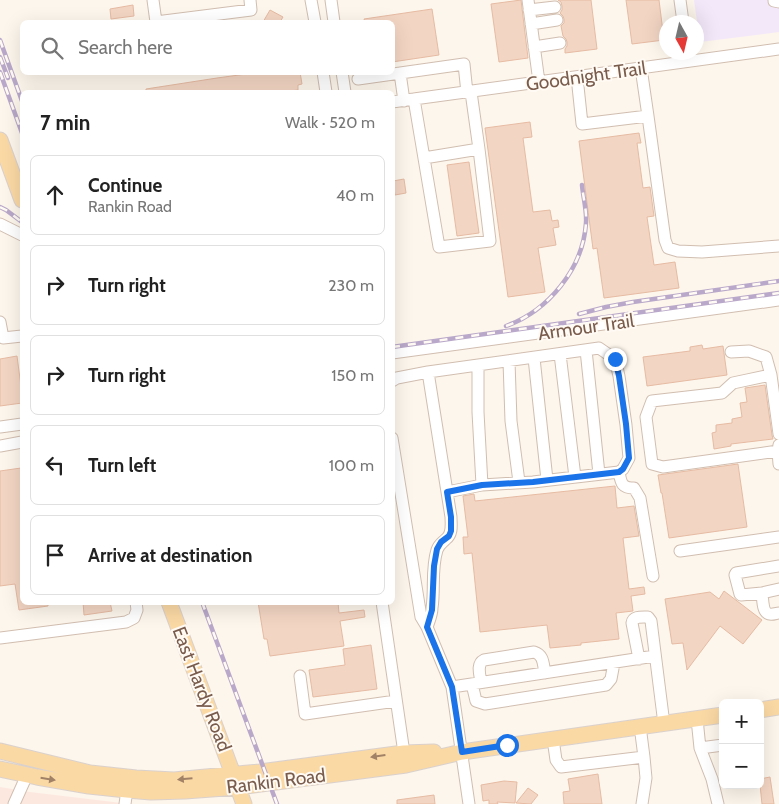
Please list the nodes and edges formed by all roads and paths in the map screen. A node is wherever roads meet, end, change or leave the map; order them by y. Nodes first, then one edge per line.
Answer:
1 (153, 0) edge
2 (311, 0) edge
3 (331, 0) edge
4 (680, 0) edge
5 (774, 0) edge
6 (779, 2) edge
7 (250, 5) edge
8 (529, 5) edge
9 (554, 6) dead end
10 (682, 15) edge
11 (156, 20) edge
12 (167, 20) edge
13 (315, 20) edge
14 (334, 20) edge
15 (557, 20) dead end
16 (531, 24) junction
17 (560, 43) dead end
18 (534, 47) junction
19 (779, 49) edge
20 (704, 56) edge
21 (675, 60) edge
22 (642, 68) junction
23 (400, 73) junction
24 (395, 74) edge
25 (323, 75) edge
26 (342, 75) edge
27 (386, 75) edge
28 (577, 77) junction
29 (358, 79) dead end
30 (539, 82) junction
31 (326, 90) edge
32 (345, 90) edge
33 (469, 92) junction
34 (404, 101) edge
35 (648, 116) junction
36 (0, 140) edge
37 (479, 149) junction
38 (424, 158) junction
39 (20, 195) edge
40 (0, 224) edge
41 (20, 234) edge
42 (779, 246) edge
43 (779, 300) edge
44 (0, 322) edge
45 (20, 336) edge
46 (586, 350) junction
47 (731, 352) dead end
48 (395, 353) edge
49 (560, 354) junction
50 (534, 358) junction
51 (509, 361) junction
52 (478, 366) junction
53 (428, 372) junction
54 (770, 376) junction
55 (395, 379) edge
56 (20, 424) edge
57 (0, 427) edge
58 (779, 434) edge
59 (20, 442) edge
60 (0, 446) edge
61 (778, 448) edge
62 (395, 457) edge
63 (779, 464) edge
64 (619, 472) junction
65 (599, 474) junction
66 (575, 477) junction
67 (548, 480) junction
68 (519, 482) junction
69 (482, 485) junction
70 (447, 492) junction
71 (779, 537) edge
72 (680, 551) dead end
73 (779, 566) edge
74 (653, 576) dead end
75 (779, 590) edge
76 (762, 593) junction
77 (136, 605) edge
78 (170, 605) edge
79 (382, 605) edge
80 (779, 613) edge
81 (427, 627) junction
82 (0, 638) edge
83 (655, 656) junction
84 (639, 659) junction
85 (614, 662) junction
86 (545, 673) junction
87 (300, 676) dead end
88 (476, 683) junction
89 (452, 687) junction
90 (396, 701) junction
91 (779, 707) edge
92 (764, 709) edge
93 (719, 716) edge
94 (697, 719) junction
95 (664, 724) junction
96 (640, 726) junction
97 (553, 739) junction
98 (719, 746) edge
99 (700, 748) junction
100 (0, 751) edge
101 (404, 752) junction
102 (462, 752) junction
103 (644, 757) junction
104 (33, 760) junction
105 (0, 769) edge
106 (27, 775) junction
107 (236, 780) junction
108 (126, 797) edge
109 (14, 804) edge
110 (244, 804) edge
111 (469, 804) edge
112 (642, 804) edge
113 (718, 804) edge

1 - 11 street
2 - 13 street
3 - 14 street
4 - 10 street
5 - 6 street
7 - 12 street
8 - 9 street
8 - 16 street
15 - 16 street
16 - 18 street
17 - 18 street
18 - 30 street
19 - 20 street, Goodnight Trail
21 - 22 street, Goodnight Trail
22 - 28 street, Goodnight Trail
22 - 35 street
23 - 24 street
23 - 33 street
23 - 34 street
25 - 31 street
26 - 32 street
27 - 29 street
28 - 30 street, Goodnight Trail
28 - 35 street
30 - 33 street, Goodnight Trail
33 - 34 street, Goodnight Trail
33 - 37 street
34 - 38 street
35 - 42 street
36 - 39 main road
37 - 38 street
37 - 38 street
40 - 41 street
43 - 48 street, Armour Trail
44 - 45 street
46 - 49 street
46 - 64 street
46 - 65 street
47 - 54 street
49 - 50 street
49 - 66 street
50 - 51 street
50 - 67 street
51 - 52 street
51 - 68 street
52 - 53 street
52 - 69 street
53 - 55 street
53 - 70 street
54 - 58 street
54 - 61 street
56 - 57 street
59 - 60 street
61 - 63 street
62 - 81 street
64 - 65 street
64 - 74 street
65 - 66 street
66 - 67 street
67 - 68 street
68 - 69 street
69 - 70 street
70 - 81 street
71 - 72 street
73 - 76 street
75 - 76 street
76 - 80 street
77 - 82 street
78 - 107 main road, East Hardy Road
79 - 90 street
81 - 89 street
83 - 84 street
83 - 84 street
83 - 95 street
84 - 85 street
85 - 86 street
85 - 88 street
86 - 88 street
86 - 88 street
87 - 90 street
88 - 89 street
89 - 102 street
90 - 101 street
91 - 92 main road
93 - 94 main road, Rankin Road
94 - 95 main road, Rankin Road
94 - 99 street
95 - 96 main road, Rankin Road
96 - 97 main road, Rankin Road
96 - 103 street
97 - 102 main road, Rankin Road
97 - 103 street
98 - 99 street
99 - 113 street
100 - 104 main road, Rankin Road
101 - 102 main road, Rankin Road
101 -> 107 main road, Rankin Road
102 - 107 main road, Rankin Road
102 - 111 street
103 - 112 street
104 - 106 main road
107 -> 104 main road, Rankin Road
105 - 106 main road, Rankin Road
106 -> 108 main road, Rankin Road
106 - 109 street
107 - 108 main road, Rankin Road
107 - 110 main road, East Hardy Road

